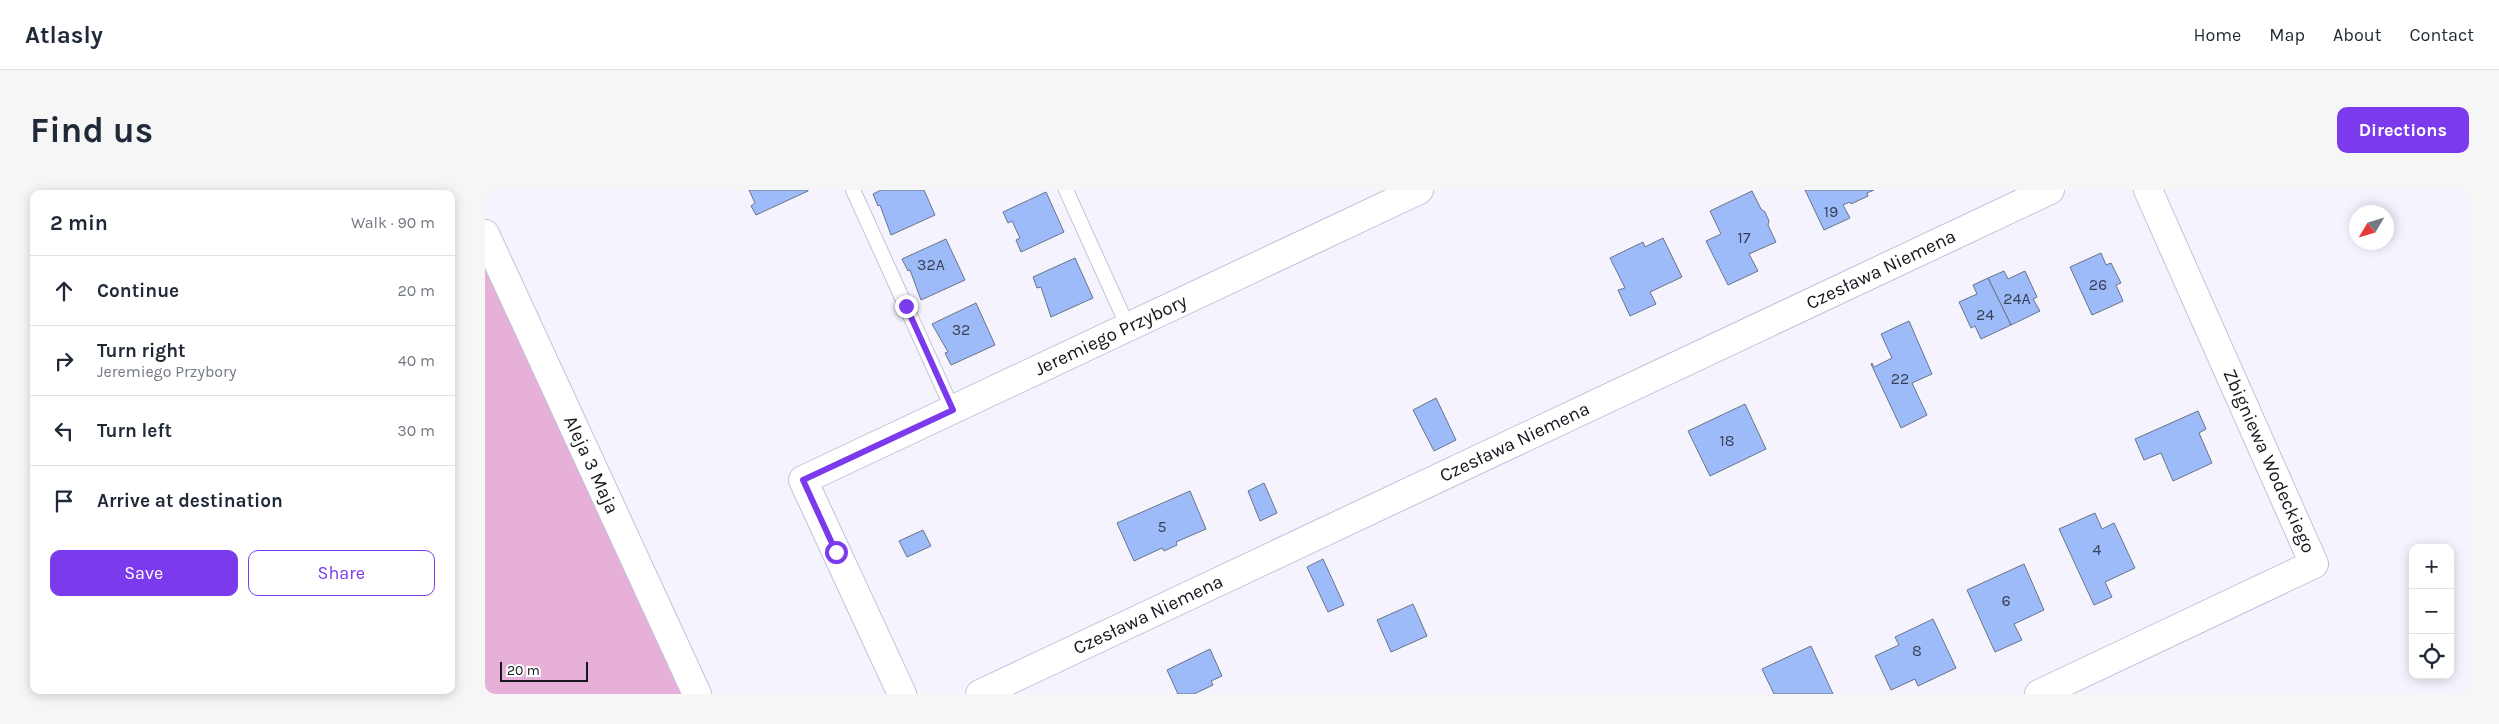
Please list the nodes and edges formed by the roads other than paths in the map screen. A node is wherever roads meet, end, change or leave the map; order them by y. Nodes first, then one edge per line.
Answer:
1 (853, 190) edge
2 (1066, 190) edge
3 (1419, 190) edge
4 (2050, 190) edge
5 (2149, 190) edge
6 (485, 234) edge
7 (1128, 328) junction
8 (953, 410) junction
9 (697, 694) edge
10 (902, 694) edge
11 (980, 694) edge
12 (2039, 694) edge

1 - 8 lane
2 - 7 lane
3 - 7 street, Jeremiego Przybory
4 - 11 street, Czesława Niemena
5 - 12 street, Zbigniewa Wodeckiego
6 - 9 street, Aleja 3 Maja
7 - 8 street, Jeremiego Przybory
8 - 10 street, Jeremiego Przybory

